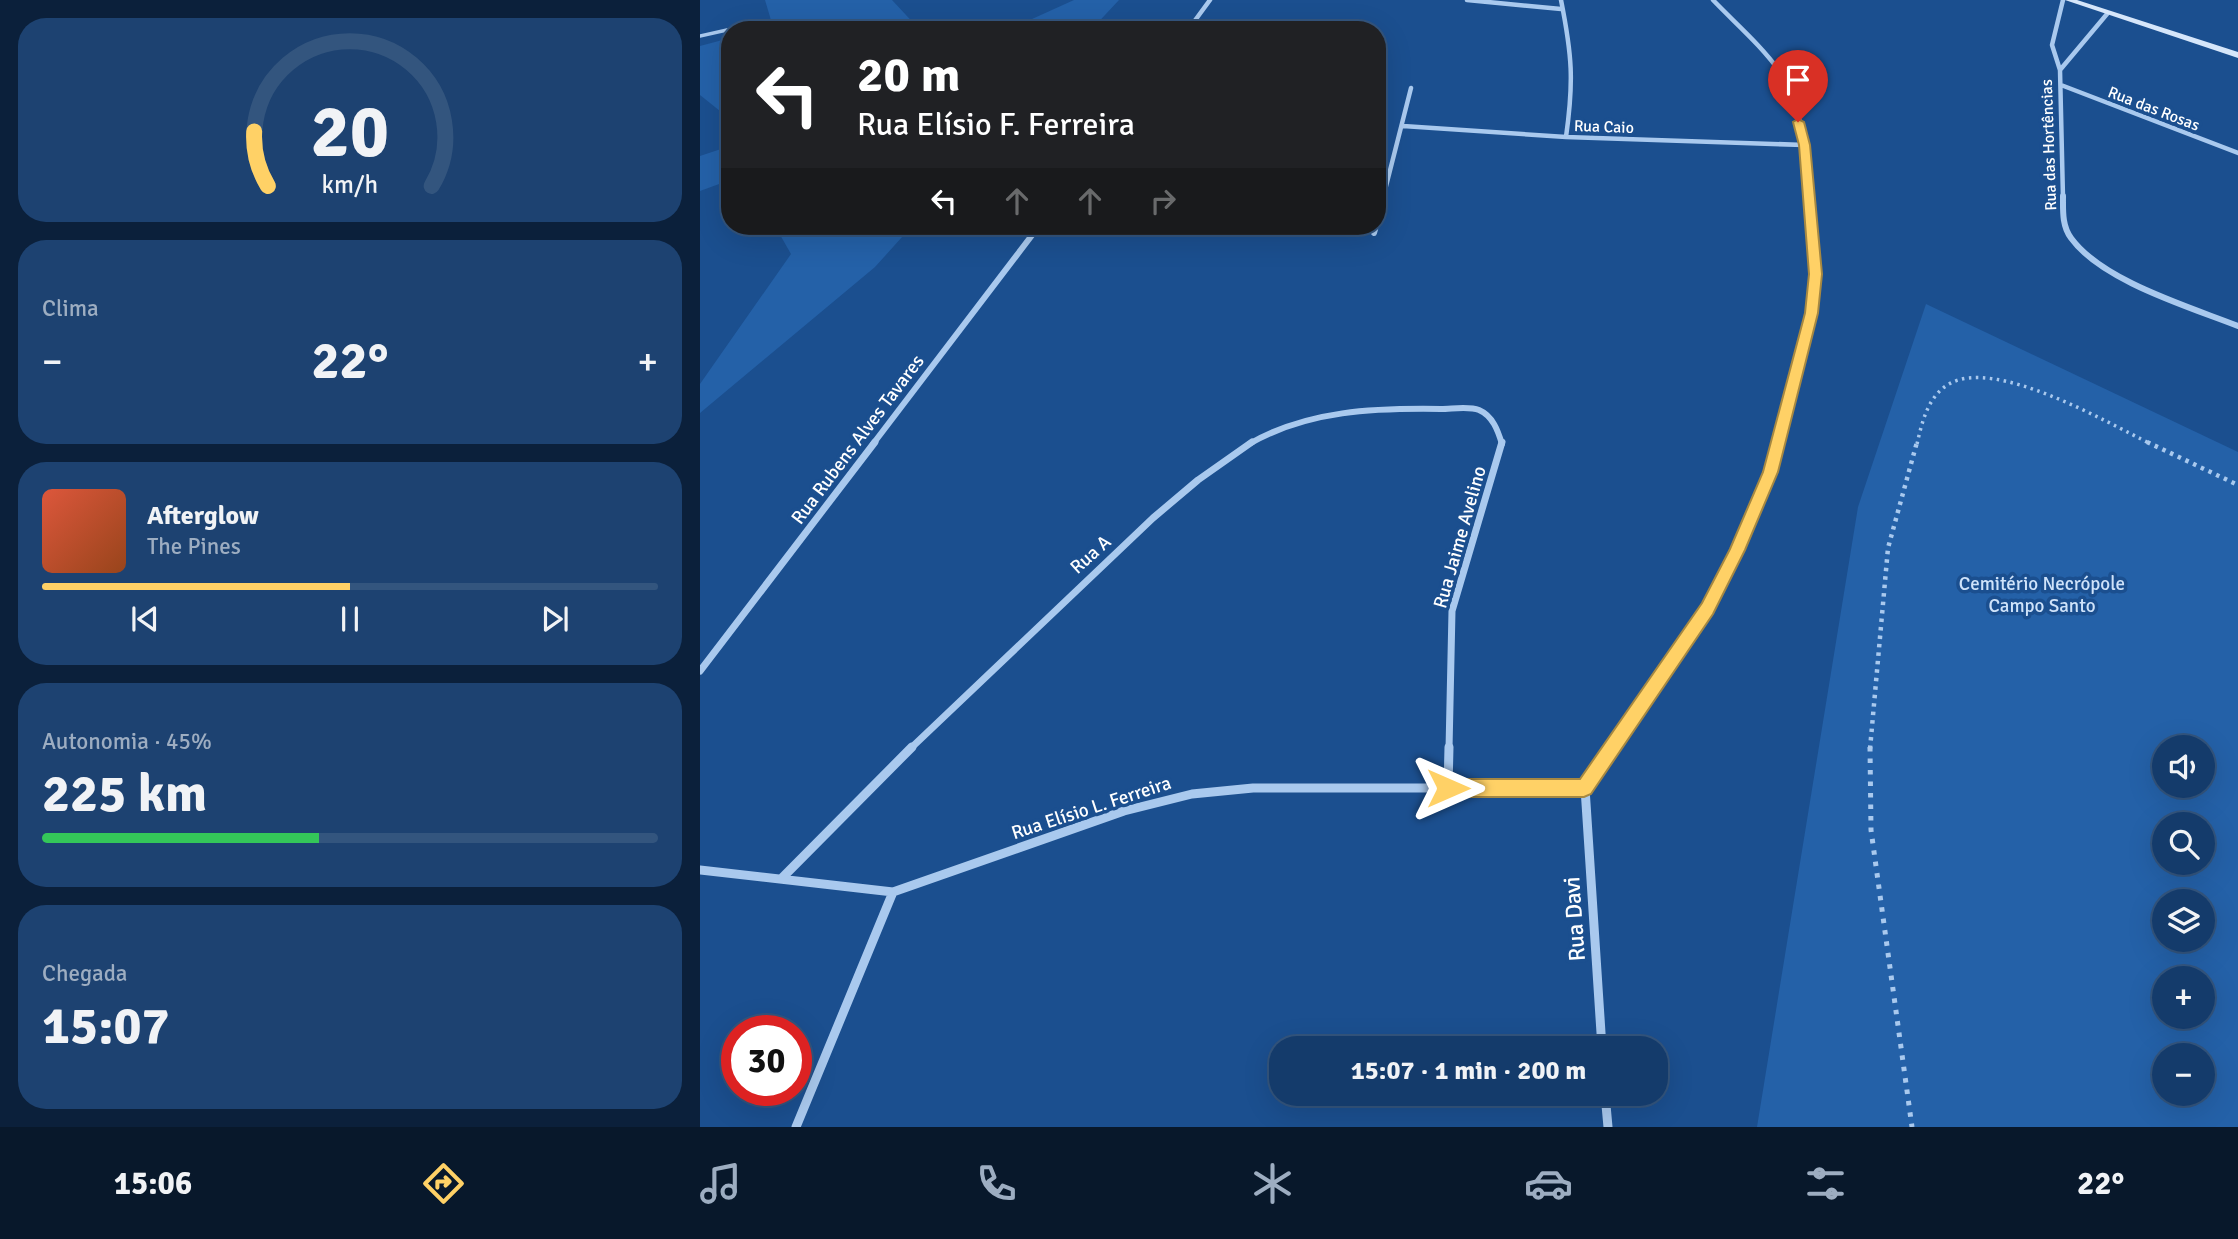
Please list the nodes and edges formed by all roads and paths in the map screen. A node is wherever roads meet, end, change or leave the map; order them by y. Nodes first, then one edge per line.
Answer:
1 (1210, 0) edge
2 (1467, 0) edge
3 (1561, 0) edge
4 (1713, 0) edge
5 (2063, 0) edge
6 (2068, 0) edge
7 (1561, 9) junction
8 (2107, 14) junction
9 (1195, 21) edge
10 (721, 31) edge
11 (700, 36) edge
12 (2238, 55) edge
13 (2060, 70) junction
14 (2061, 85) junction
15 (1411, 88) dead end
16 (1403, 126) junction
17 (1566, 137) junction
18 (1804, 145) junction
19 (2238, 153) edge
20 (1386, 190) edge
21 (1032, 235) edge
22 (2238, 326) edge
23 (1494, 422) joint
24 (2238, 485) edge
25 (700, 671) edge
26 (1448, 788) junction
27 (1584, 788) junction
28 (700, 870) edge
29 (781, 879) junction
30 (893, 892) junction
31 (1601, 1036) edge
32 (1606, 1106) edge
33 (796, 1127) edge
34 (1608, 1127) edge
35 (1912, 1127) edge

1 - 9 street
2 - 7 street
3 - 7 street
4 - 18 street
5 - 13 street, Rua das Hortências
6 - 8 main road
7 - 17 street
8 - 12 main road
8 - 13 street, Rua das Hortências
10 - 11 lane
13 - 14 street, Rua das Hortências
14 - 19 street, Rua das Rosas
14 - 22 street, Rua das Hortências
15 - 16 street
16 - 17 street, Rua Caio
16 - 20 street
17 - 18 street, Rua Caio
18 - 27 street
21 - 25 street, Rua Rubens Alves Tavares
23 - 26 street, Rua Jaime Avelino
23 - 29 street, Rua A
24 - 35 path
26 - 27 street, Rua Elísio L. Ferreira
26 - 30 street, Rua Elísio L. Ferreira
27 - 31 street, Rua Davi
28 - 29 street, Rua Elísio L. Ferreira
29 - 30 street, Rua Elísio L. Ferreira
30 - 33 street
32 - 34 street

